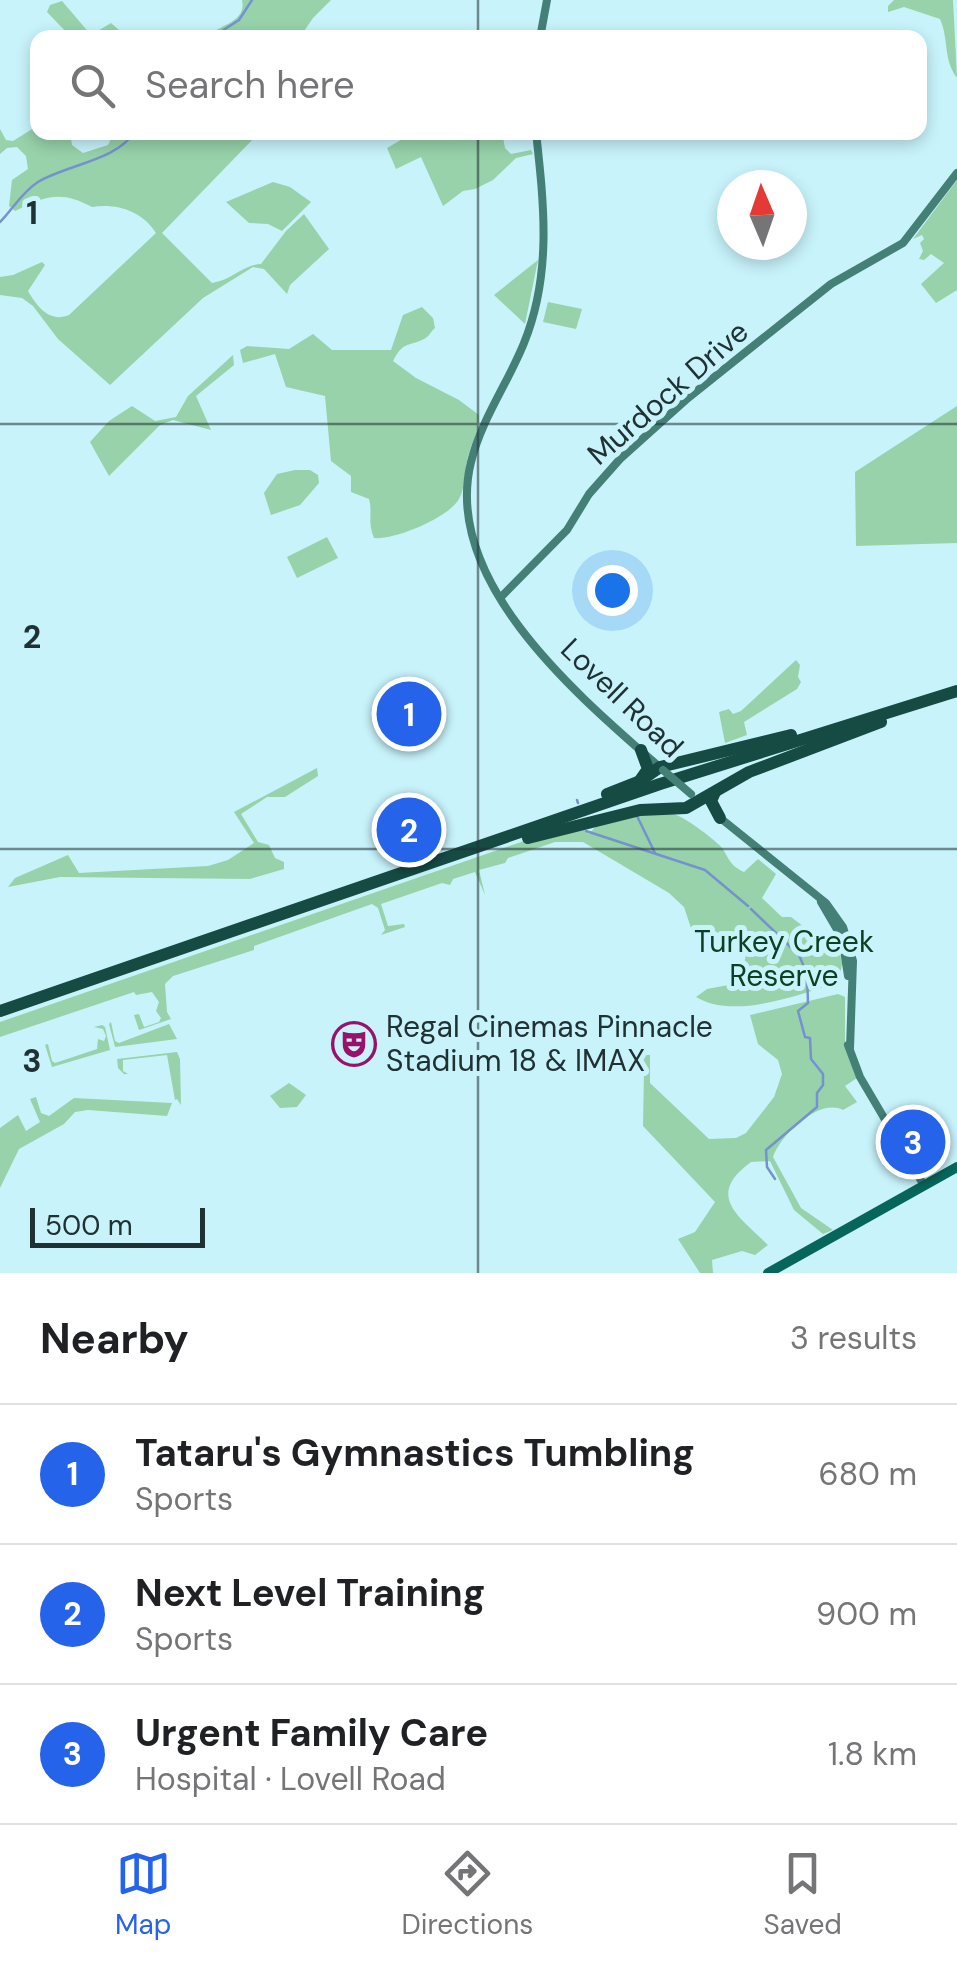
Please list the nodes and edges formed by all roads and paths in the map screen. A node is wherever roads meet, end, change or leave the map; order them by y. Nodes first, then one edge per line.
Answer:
1 (548, 0) edge
2 (542, 30) edge
3 (537, 140) edge
4 (957, 172) edge
5 (501, 596) junction
6 (957, 691) edge
7 (957, 699) edge
8 (876, 720) junction
9 (641, 750) junction
10 (662, 768) junction
11 (640, 780) junction
12 (714, 792) junction
13 (696, 798) junction
14 (581, 815) junction
15 (720, 818) junction
16 (516, 841) junction
17 (489, 843) junction
18 (0, 1015) edge
19 (957, 1167) edge
20 (923, 1184) junction
21 (768, 1273) edge

1 - 2 main road
3 - 5 main road, Lovell Road
4 - 5 main road, Murdock Drive
5 - 9 main road, Lovell Road
6 - 8 highway
7 - 8 highway
8 - 10 highway
8 - 12 highway
8 - 14 highway
9 - 10 main road, Lovell Road
9 - 11 highway
10 - 11 highway
10 - 13 main road, Lovell Road, bridge
11 - 17 highway
12 - 13 highway
12 - 15 highway
13 - 15 main road, Lovell Road
13 - 16 highway
14 - 16 highway
14 - 17 highway
15 - 20 main road, Lovell Road
16 - 18 highway
17 - 18 highway
19 - 20 main road
20 - 21 main road

